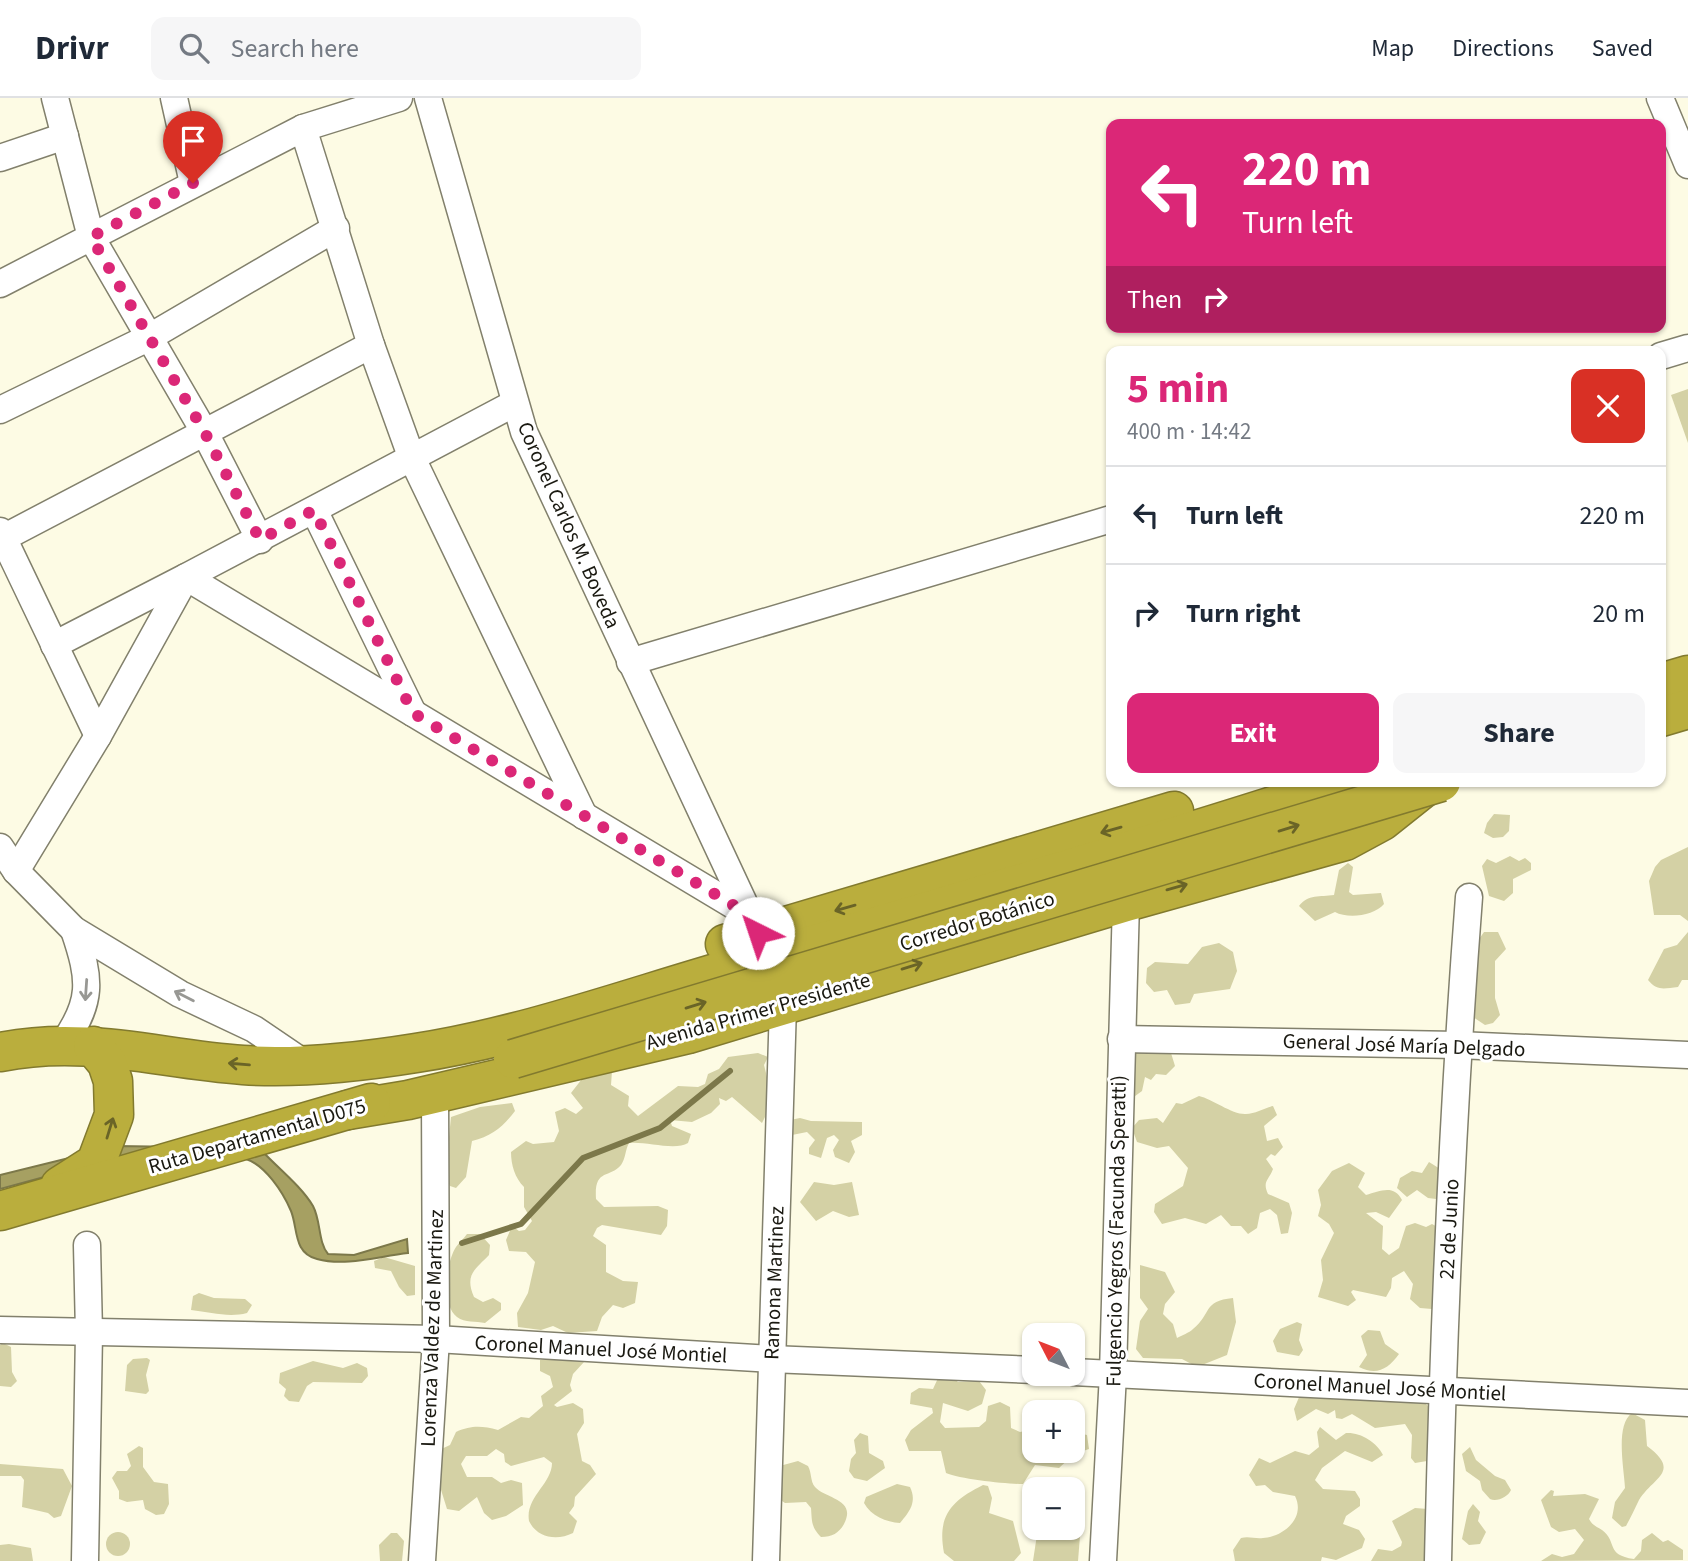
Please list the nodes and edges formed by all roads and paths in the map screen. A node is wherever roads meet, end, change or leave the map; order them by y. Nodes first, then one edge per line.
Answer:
1 (55, 98) edge
2 (174, 98) edge
3 (399, 98) edge
4 (428, 98) edge
5 (1660, 98) edge
6 (303, 128) junction
7 (65, 136) junction
8 (0, 158) edge
9 (1688, 165) edge
10 (193, 183) junction
11 (336, 228) junction
12 (91, 237) junction
13 (0, 284) edge
14 (148, 338) junction
15 (372, 345) junction
16 (1688, 348) edge
17 (1666, 355) edge
18 (515, 403) junction
19 (0, 410) edge
20 (205, 433) junction
21 (411, 456) junction
22 (314, 510) junction
23 (1106, 520) edge
24 (2, 534) edge
25 (260, 540) junction
26 (186, 577) junction
27 (54, 645) junction
28 (630, 662) junction
29 (1688, 675) edge
30 (1666, 682) edge
31 (1688, 691) edge
32 (1666, 698) edge
33 (1688, 709) edge
34 (413, 713) junction
35 (1666, 716) edge
36 (98, 736) junction
37 (1252, 787) edge
38 (1333, 787) edge
39 (1423, 787) edge
40 (1425, 787) edge
41 (584, 816) junction
42 (0, 847) edge
43 (16, 871) junction
44 (1469, 897) dead end
45 (1126, 902) junction
46 (753, 924) junction
47 (74, 930) junction
48 (783, 1005) junction
49 (1121, 1039) junction
50 (1458, 1045) junction
51 (77, 1046) junction
52 (511, 1046) junction
53 (0, 1052) edge
54 (1688, 1055) edge
55 (318, 1064) junction
56 (435, 1094) junction
57 (348, 1110) junction
58 (13, 1207) edge
59 (87, 1245) dead end
60 (0, 1330) edge
61 (89, 1333) junction
62 (436, 1339) junction
63 (771, 1359) junction
64 (1022, 1369) edge
65 (1085, 1373) edge
66 (1113, 1374) junction
67 (1442, 1390) junction
68 (1688, 1403) edge
69 (85, 1561) edge
70 (422, 1561) edge
71 (766, 1561) edge
72 (1103, 1561) edge
73 (1438, 1561) edge

1 - 7 street
2 - 10 street
3 - 6 street
4 - 18 street, Coronel Carlos M. Boveda
5 - 9 street
6 - 10 street
6 - 11 street
7 - 8 street
7 - 12 street
10 - 12 street
11 - 14 street
11 - 15 street
12 - 13 street
12 - 14 street
14 - 19 street
14 - 20 street
15 - 20 street
15 - 21 street
16 - 17 street
18 - 21 street
18 - 28 street, Coronel Carlos M. Boveda
20 - 24 street
20 - 25 street
21 - 22 street
21 - 41 street
22 - 25 street
22 - 34 street
23 - 28 street
24 - 27 street
25 - 26 street
26 - 27 street
26 - 34 street
26 - 36 street
27 - 36 street
28 - 46 street, Coronel Carlos M. Boveda
29 - 30 highway
31 - 32 highway
33 - 35 highway
34 - 41 street
36 - 43 street
37 -> 46 highway
38 - 52 highway, Corredor Botánico
52 -> 39 highway, Corredor Botánico, bridge
45 -> 40 highway, Avenida Primer Presidente
41 - 46 street
42 - 43 street
43 - 47 street
44 - 50 street, 22 de Junio
48 -> 45 highway, Avenida Primer Presidente
45 - 49 street, Fulgencio Yegros (Facunda Speratti)
46 - 55 highway
47 -> 51 street
55 -> 47 street
48 - 56 highway, Avenida Primer Presidente
48 - 63 street, Ramona Martinez
49 - 50 street, General José María Delgado
49 - 66 street, Fulgencio Yegros (Facunda Speratti)
50 - 54 street, General José María Delgado
50 - 67 street, 22 de Junio
51 - 53 highway
55 -> 51 highway
58 -> 51 highway
52 - 55 highway
52 - 57 highway, Ruta Departamental D075
56 - 57 highway, Avenida Primer Presidente
56 - 62 street, Lorenza Valdez de Martinez
57 - 58 highway, Ruta Departamental D075
59 - 61 street
60 - 61 street, Coronel Manuel José Montiel
61 - 62 street, Coronel Manuel José Montiel
61 - 69 street
62 - 63 street, Coronel Manuel José Montiel
62 - 70 street, Lorenza Valdez de Martinez
63 - 64 street, Coronel Manuel José Montiel
63 - 71 street, Ramona Martinez
65 - 66 street, Coronel Manuel José Montiel
66 - 67 street, Coronel Manuel José Montiel
66 - 72 street, Fulgencio Yegros (Facunda Speratti)
67 - 68 street, Coronel Manuel José Montiel
67 - 73 street, 22 de Junio

